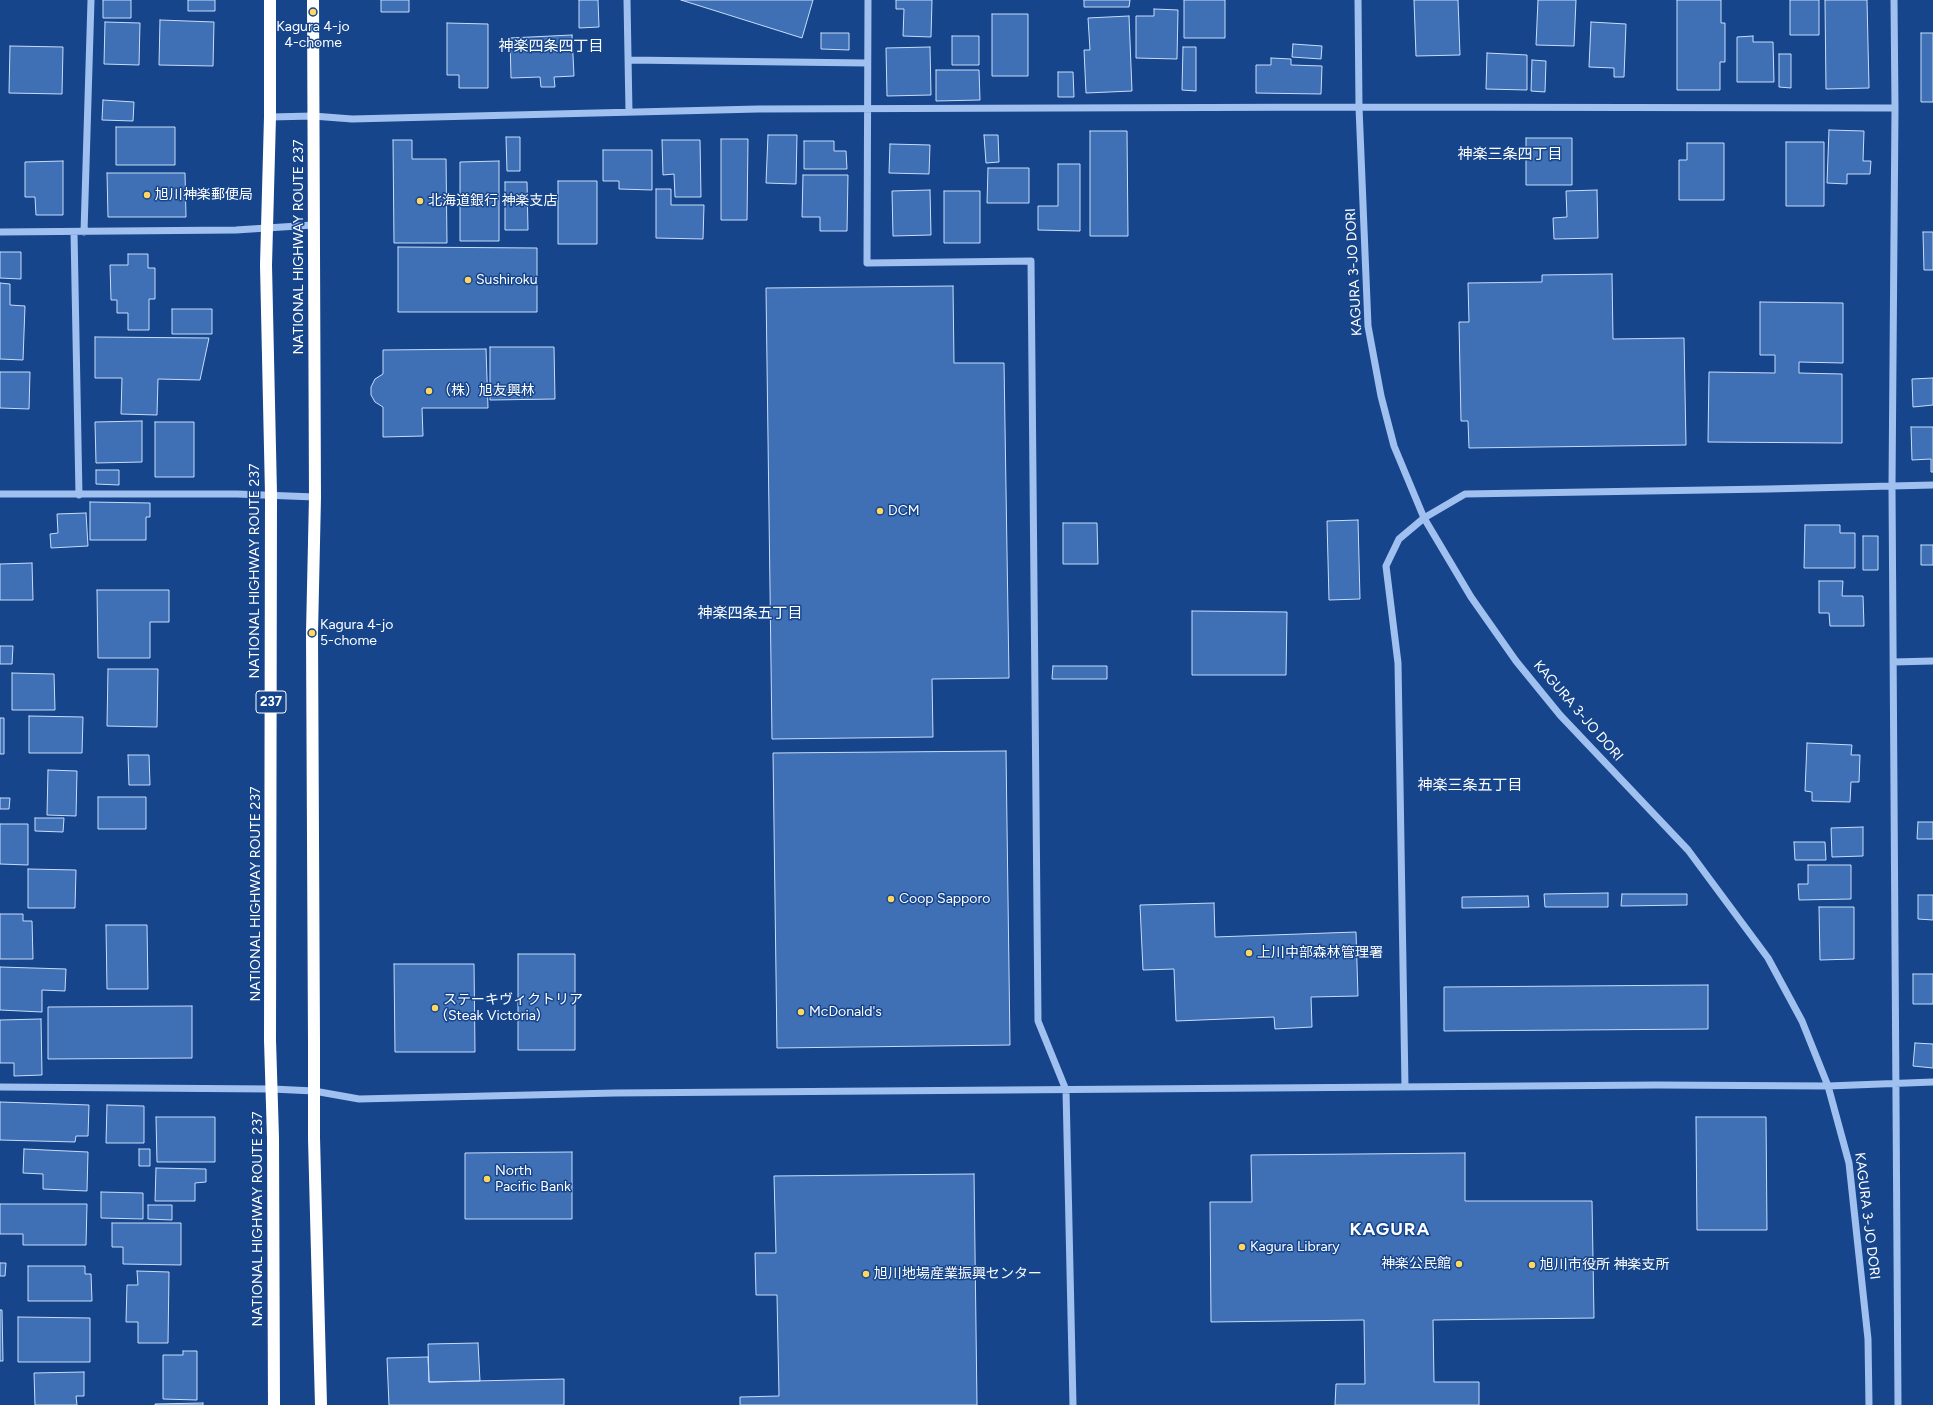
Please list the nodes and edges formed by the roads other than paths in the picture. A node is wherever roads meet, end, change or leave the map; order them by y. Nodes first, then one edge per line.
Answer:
1 (91, 0) edge
2 (270, 0) edge
3 (313, 0) edge
4 (627, 0) edge
5 (868, 0) edge
6 (1358, 0) edge
7 (1894, 0) edge
8 (628, 60) junction
9 (867, 63) junction
10 (1360, 107) junction
11 (1895, 108) junction
12 (866, 109) junction
13 (629, 112) junction
14 (313, 116) junction
15 (270, 117) junction
16 (313, 225) junction
17 (267, 229) junction
18 (0, 232) edge
19 (74, 232) junction
20 (84, 232) junction
21 (1933, 485) edge
22 (1892, 486) junction
23 (0, 494) edge
24 (270, 494) junction
25 (79, 496) junction
26 (315, 497) junction
27 (1424, 518) junction
28 (1933, 661) edge
29 (1893, 662) junction
30 (1896, 1082) junction
31 (1933, 1082) edge
32 (1828, 1086) junction
33 (0, 1087) edge
34 (1406, 1087) junction
35 (272, 1089) junction
36 (1066, 1090) junction
37 (314, 1091) junction
38 (274, 1405) edge
39 (321, 1405) edge
40 (1073, 1405) edge
41 (1869, 1405) edge
42 (1898, 1405) edge

1 - 20 street
2 - 15 highway, NATIONAL HIGHWAY ROUTE 237 / 237
3 - 14 highway, NATIONAL HIGHWAY ROUTE 237
4 - 8 street
5 - 9 street
6 - 10 street, KAGURA 3-JO DORI
7 - 11 street
8 - 9 street
8 - 13 street
9 - 12 street
10 - 11 street
10 - 12 street
10 - 27 street, KAGURA 3-JO DORI
11 - 22 street
12 - 13 street
12 - 36 street
13 - 14 street
14 - 15 street
14 - 16 highway, NATIONAL HIGHWAY ROUTE 237
15 - 17 highway, NATIONAL HIGHWAY ROUTE 237 / 237
16 - 17 street
16 - 26 highway, NATIONAL HIGHWAY ROUTE 237
17 - 20 street
17 - 24 highway, NATIONAL HIGHWAY ROUTE 237 / 237
18 - 19 street
19 - 20 street
19 - 25 street
21 - 22 street
22 - 27 street
22 - 29 street
23 - 25 street
24 - 25 street
24 - 26 street
24 - 35 highway, NATIONAL HIGHWAY ROUTE 237 / 237
26 - 37 highway, NATIONAL HIGHWAY ROUTE 237
27 - 32 street, KAGURA 3-JO DORI
27 - 34 street
28 - 29 street
29 - 30 street
30 - 31 street
30 - 32 street
30 - 42 street
32 - 34 street
32 - 41 street, KAGURA 3-JO DORI
33 - 35 street
34 - 36 street
35 - 37 street
35 - 38 highway, NATIONAL HIGHWAY ROUTE 237 / 237
36 - 37 street
36 - 40 street
37 - 39 highway, NATIONAL HIGHWAY ROUTE 237

